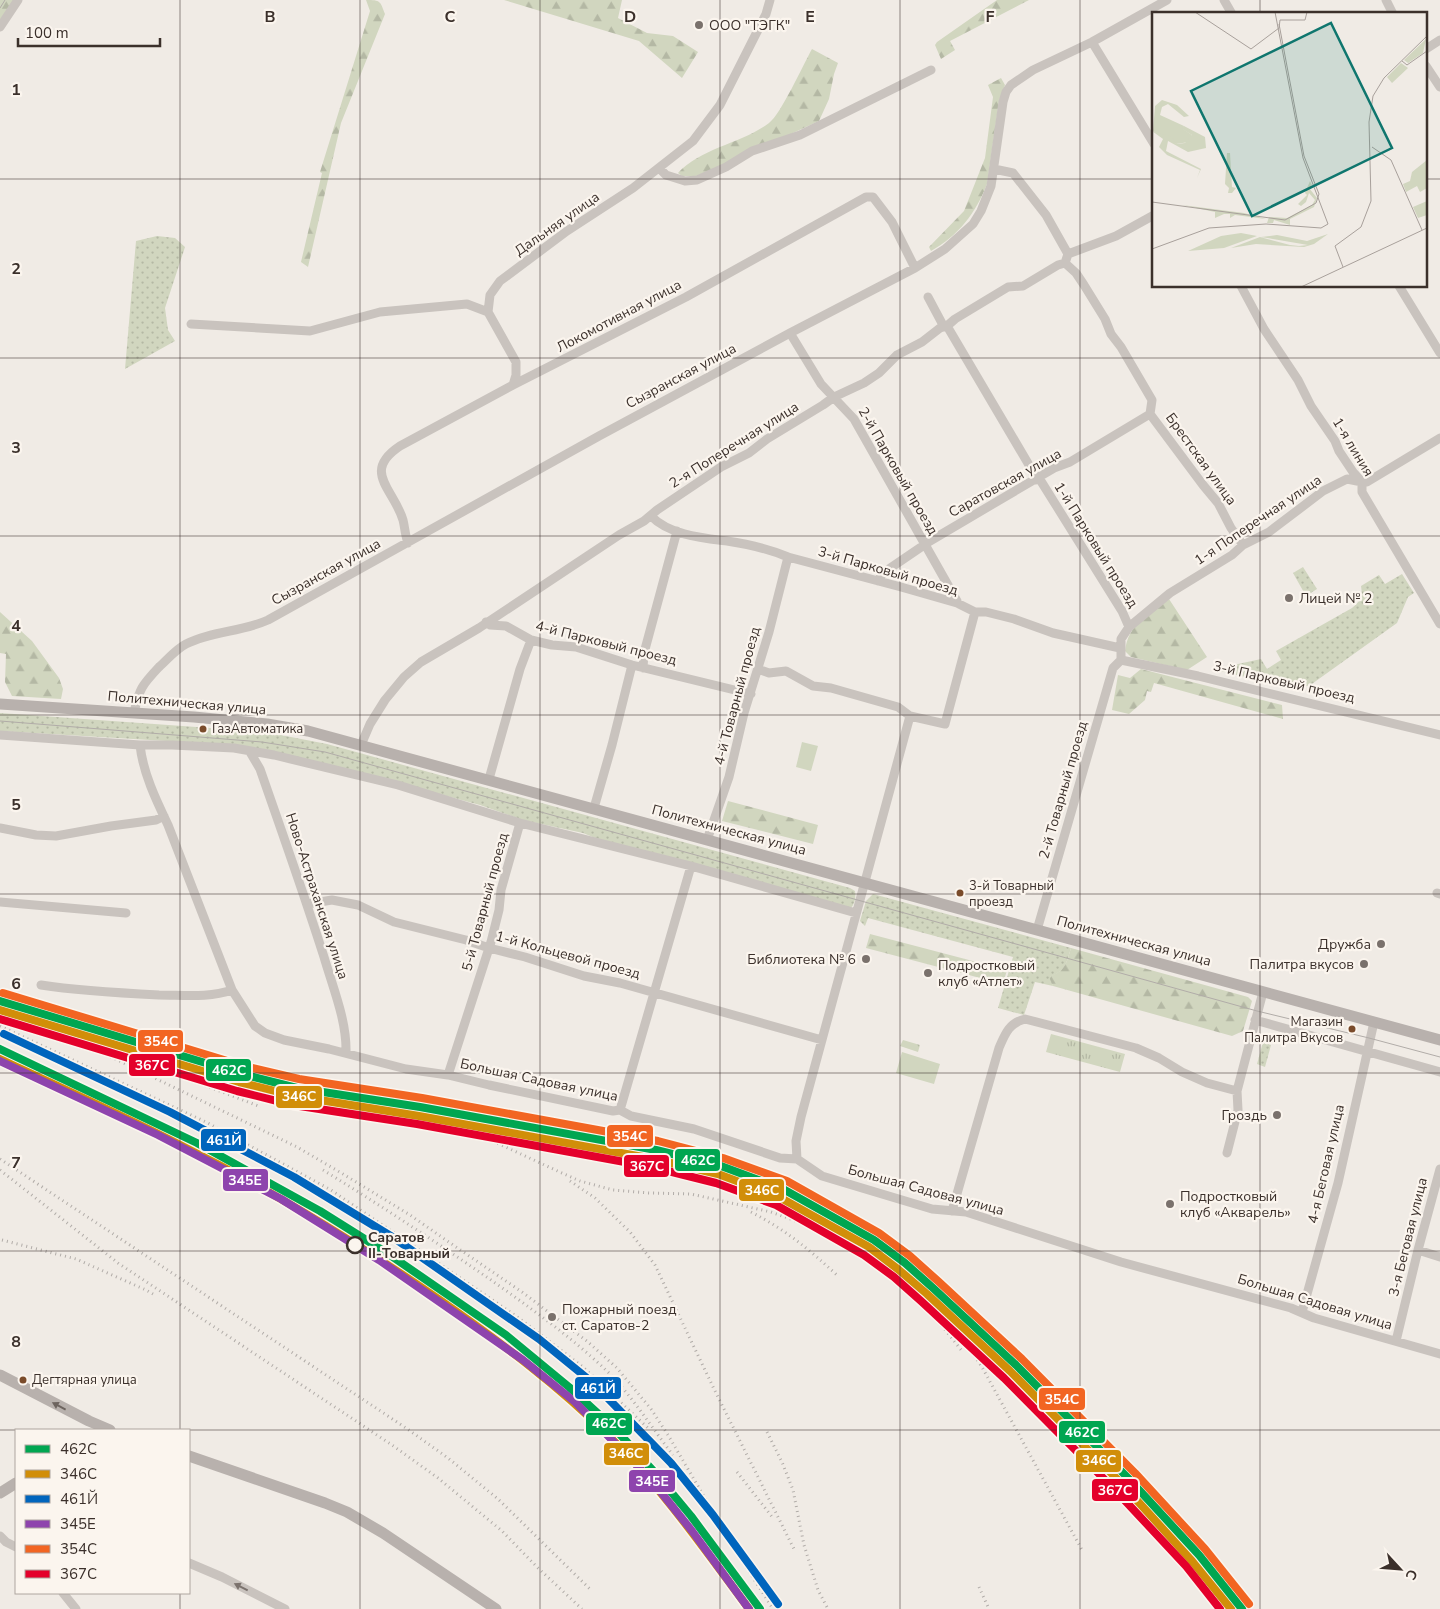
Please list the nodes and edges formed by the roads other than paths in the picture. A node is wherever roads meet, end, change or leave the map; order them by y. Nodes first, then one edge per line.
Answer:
1 (18, 0) edge
2 (770, 0) edge
3 (1167, 0) edge
4 (1224, 0) edge
5 (1386, 0) edge
6 (1231, 12) edge
7 (1392, 12) edge
8 (0, 27) edge
9 (1440, 40) edge
10 (1092, 42) junction
11 (1428, 48) edge
12 (1428, 69) edge
13 (931, 70) dead end
14 (1440, 87) edge
15 (1152, 141) edge
16 (659, 168) junction
17 (994, 169) junction
18 (1152, 216) edge
19 (1066, 259) junction
20 (915, 268) junction
21 (1242, 288) edge
22 (1401, 288) edge
23 (928, 297) dead end
24 (488, 312) junction
25 (191, 324) dead end
26 (945, 327) junction
27 (790, 333) junction
28 (1440, 353) edge
29 (513, 385) junction
30 (834, 397) junction
31 (1150, 414) junction
32 (1440, 438) edge
33 (1038, 479) junction
34 (1362, 482) junction
35 (651, 516) junction
36 (676, 531) junction
37 (408, 543) junction
38 (925, 544) junction
39 (1242, 545) junction
40 (788, 557) junction
41 (878, 581) junction
42 (957, 603) junction
43 (975, 612) junction
44 (486, 622) junction
45 (1440, 624) edge
46 (1129, 627) junction
47 (531, 640) junction
48 (1120, 648) junction
49 (1121, 660) junction
50 (632, 666) junction
51 (643, 668) junction
52 (758, 669) junction
53 (750, 694) junction
54 (0, 704) edge
55 (134, 714) junction
56 (910, 716) junction
57 (0, 735) edge
58 (1440, 735) edge
59 (140, 745) junction
60 (361, 745) junction
61 (250, 752) junction
62 (489, 779) junction
63 (594, 808) junction
64 (164, 816) junction
65 (520, 823) junction
66 (0, 828) edge
67 (707, 840) junction
68 (691, 866) junction
69 (864, 883) junction
70 (0, 902) edge
71 (307, 904) junction
72 (126, 913) dead end
73 (856, 913) junction
74 (1036, 930) junction
75 (489, 948) junction
76 (41, 985) dead end
77 (232, 990) junction
78 (1263, 992) junction
79 (655, 993) junction
80 (1255, 1020) junction
81 (1374, 1022) junction
82 (822, 1040) junction
83 (1440, 1040) edge
84 (1366, 1050) junction
85 (346, 1053) junction
86 (1440, 1072) edge
87 (448, 1075) junction
88 (1237, 1091) junction
89 (620, 1110) junction
90 (1227, 1153) dead end
91 (797, 1159) junction
92 (1440, 1170) edge
93 (952, 1210) junction
94 (1418, 1250) junction
95 (1440, 1257) edge
96 (1302, 1312) junction
97 (1396, 1341) junction
98 (1440, 1354) edge
99 (0, 1375) edge
100 (102, 1429) edge
101 (190, 1456) edge
102 (15, 1484) edge
103 (0, 1493) edge
104 (0, 1536) edge
105 (15, 1546) edge
106 (190, 1563) edge
107 (64, 1594) edge
108 (76, 1609) edge
109 (285, 1609) edge
110 (496, 1609) edge

1 - 8 street
2 - 16 street, Дальняя улица
3 - 10 street, Сызранская улица
4 - 6 street
5 - 7 street
9 - 11 street
10 - 15 street
10 - 17 street, Сызранская улица
12 - 14 street
13 - 16 street
16 - 24 street, Дальняя улица
17 - 19 street, Брестская улица
17 - 20 street, Сызранская улица
18 - 19 street, 2-я Поперечная улица
19 - 26 street, 2-я Поперечная улица
19 - 31 street, Брестская улица
20 - 27 street, Сызранская улица
20 - 29 street, Локомотивная улица
21 - 34 street, 1-я линия
22 - 28 street
23 - 26 street, 1-й Парковый проезд
24 - 25 street
24 - 29 street
26 - 30 street, 2-я Поперечная улица
26 - 33 street, 1-й Парковый проезд
27 - 30 street, 2-й Парковый проезд
27 - 37 street, Сызранская улица
29 - 37 street, Локомотивная улица
30 - 35 street, 2-я Поперечная улица
30 - 38 street, 2-й Парковый проезд
31 - 33 street, Саратовская улица
31 - 39 street, Брестская улица
32 - 34 street, 1-я Поперечная улица
33 - 38 street, Саратовская улица
33 - 46 street, 1-й Парковый проезд
34 - 39 street, 1-я Поперечная улица
34 - 45 street, 1-я линия
35 - 36 street, 3-й Парковый проезд
35 - 44 street, 2-я Поперечная улица
36 - 40 street, 3-й Парковый проезд
36 - 51 street
37 - 55 street, Сызранская улица
38 - 41 street, Саратовская улица
38 - 42 street, 2-й Парковый проезд
39 - 46 street, 1-я Поперечная улица
40 - 41 street, 3-й Парковый проезд
40 - 52 street, 4-й Товарный проезд
41 - 42 street, 3-й Парковый проезд
42 - 43 street, 3-й Парковый проезд
43 - 48 street, 3-й Парковый проезд
43 - 56 street
44 - 47 street, 4-й Парковый проезд
44 - 60 street, 2-я Поперечная улица
46 - 48 street, 1-я Поперечная улица
47 - 50 street, 4-й Парковый проезд
47 - 62 street
48 - 49 street, 1-я Поперечная улица
49 - 58 street, 3-й Парковый проезд
49 - 74 street, 2-й Товарный проезд
50 - 51 street, 4-й Парковый проезд
50 - 63 street
51 - 53 street, 4-й Парковый проезд
52 - 53 street, 4-й Товарный проезд
52 - 56 street
53 - 67 street, 4-й Товарный проезд
54 - 55 main road, Политехническая улица
55 - 60 main road, Политехническая улица
56 - 69 street
57 - 59 street
59 - 61 street
59 - 64 street
60 - 62 main road, Политехническая улица
61 - 65 street
61 - 71 street, Ново-Астраханская улица
62 - 63 main road, Политехническая улица
63 - 67 main road, Политехническая улица
64 - 66 street
64 - 77 street
65 - 68 street
65 - 75 street, 5-й Товарный проезд
67 - 69 main road, Политехническая улица
68 - 73 street
68 - 79 street
69 - 73 street
69 - 74 main road, Политехническая улица
70 - 72 street
71 - 75 street, 1-й Кольцевой проезд
71 - 85 street, Ново-Астраханская улица
73 - 82 street
74 - 78 main road, Политехническая улица
75 - 79 street, 1-й Кольцевой проезд
75 - 87 street, 5-й Товарный проезд
76 - 77 street
77 - 85 street, Большая Садовая улица
78 - 80 street
78 - 81 main road, Политехническая улица
79 - 82 street, 1-й Кольцевой проезд
79 - 89 street
80 - 84 street
80 - 88 street
81 - 83 main road, Политехническая улица
81 - 84 street, 4-я Беговая улица
82 - 91 street
84 - 86 street
84 - 96 street, 4-я Беговая улица
85 - 87 street, Большая Садовая улица
87 - 89 street, Большая Садовая улица
88 - 90 street
88 - 93 street
89 - 91 street, Большая Садовая улица
91 - 93 street, Большая Садовая улица
92 - 94 street, 3-я Беговая улица
93 - 96 street, Большая Садовая улица
94 - 95 street
94 - 97 street, 3-я Беговая улица
96 - 97 street, Большая Садовая улица
97 - 98 street, Большая Садовая улица
100 -> 99 main road
101 - 110 main road
102 - 103 main road
104 - 105 street
109 -> 106 street
107 - 108 street

